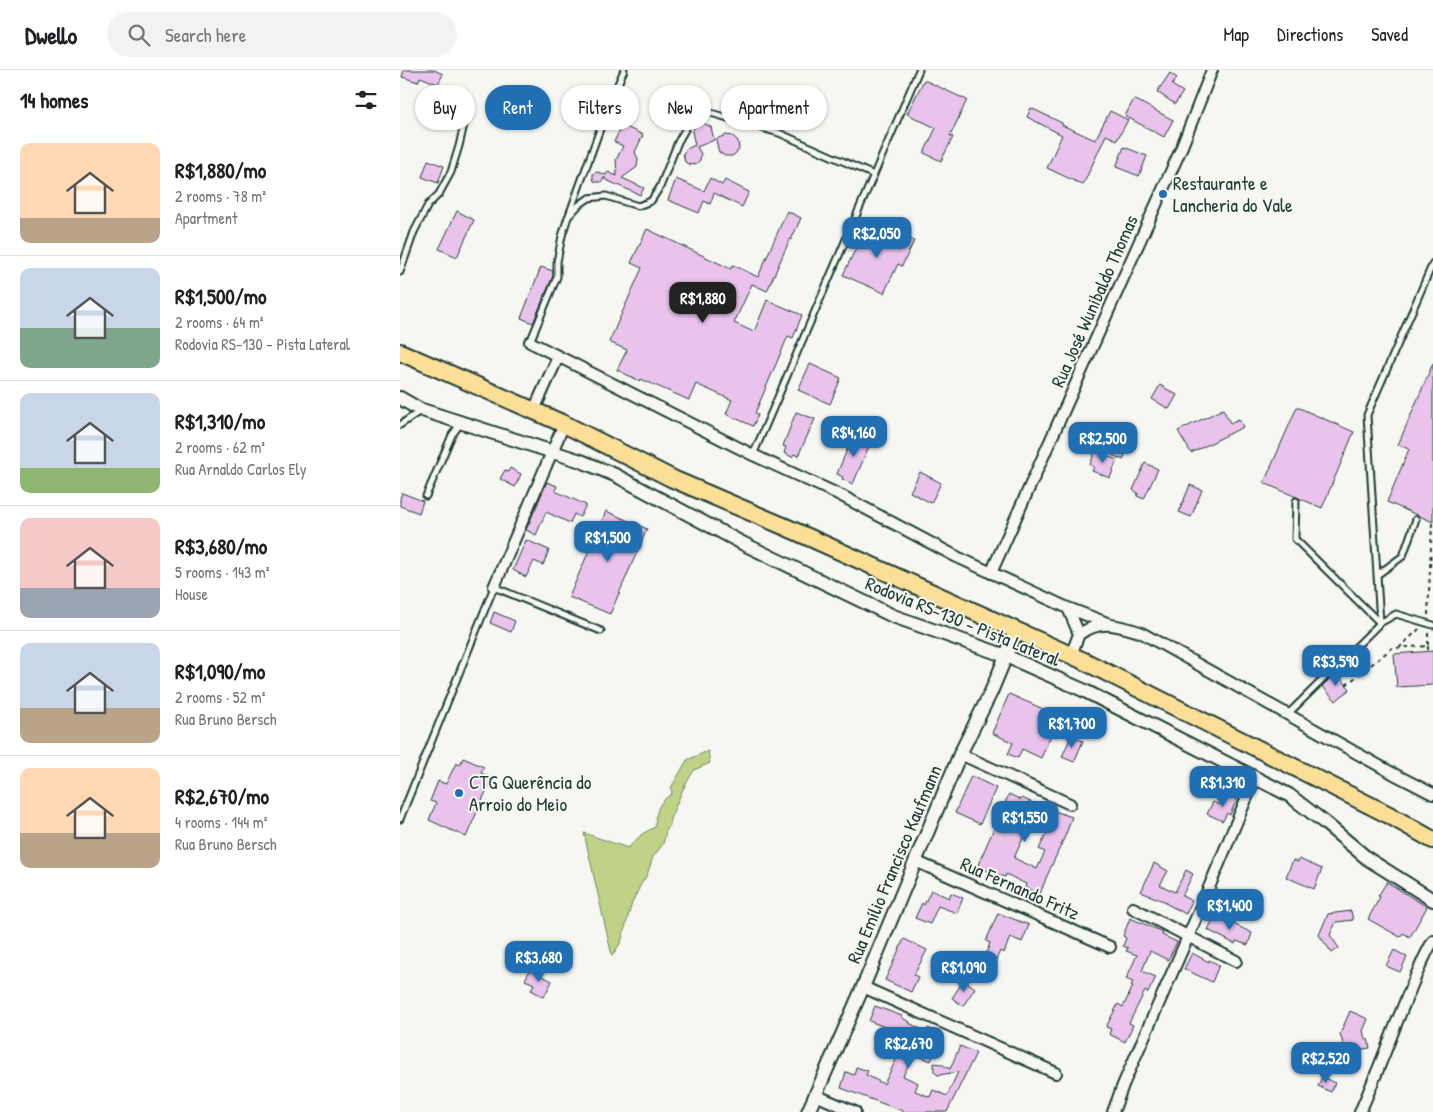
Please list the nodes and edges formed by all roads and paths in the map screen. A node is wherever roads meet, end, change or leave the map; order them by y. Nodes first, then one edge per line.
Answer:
1 (624, 70) edge
2 (919, 70) edge
3 (1212, 70) edge
4 (463, 130) edge
5 (874, 175) junction
6 (568, 217) junction
7 (1433, 263) edge
8 (400, 272) edge
9 (530, 342) joint
10 (400, 352) edge
11 (558, 357) junction
12 (400, 398) edge
13 (422, 410) junction
14 (534, 410) junction
15 (461, 423) junction
16 (564, 424) junction
17 (400, 425) edge
18 (553, 452) junction
19 (753, 455) junction
20 (426, 496) dead end
21 (1296, 501) dead end
22 (1416, 519) dead end
23 (1433, 570) edge
24 (1430, 572) dead end
25 (991, 573) junction
26 (1377, 575) junction
27 (494, 587) junction
28 (1068, 608) junction
29 (1426, 623) junction
30 (1110, 624) junction
31 (1380, 624) junction
32 (1433, 625) edge
33 (600, 631) dead end
34 (1015, 631) junction
35 (1079, 634) junction
36 (1428, 646) dead end
37 (1399, 648) dead end
38 (1428, 651) dead end
39 (1006, 656) junction
40 (1071, 656) junction
41 (1288, 714) junction
42 (960, 754) junction
43 (1255, 778) junction
44 (1433, 794) edge
45 (1070, 804) dead end
46 (400, 819) edge
47 (1433, 840) edge
48 (915, 861) junction
49 (1433, 900) edge
50 (1132, 908) dead end
51 (1188, 936) junction
52 (1433, 941) edge
53 (1110, 947) dead end
54 (1236, 961) dead end
55 (862, 987) junction
56 (1056, 1073) dead end
57 (815, 1095) junction
58 (808, 1112) edge
59 (855, 1112) edge
60 (1113, 1112) edge
61 (1360, 1112) edge

1 - 6 lane
2 - 5 lane
3 - 25 street, Rua José Wunibaldo Thomas
4 - 8 lane
5 - 6 lane
5 - 19 lane
6 - 9 lane
7 - 26 lane
9 - 11 street
10 - 14 main road
11 - 14 street
11 - 19 street
12 - 13 street, Rodovia RS-130 - Pista Lateral
13 - 15 street, Rodovia RS-130 - Pista Lateral
13 - 17 lane
14 - 16 main road
15 - 18 street, Rodovia RS-130 - Pista Lateral
15 - 20 lane
16 - 18 street
16 - 34 main road
18 - 27 street
18 - 39 street, Rodovia RS-130 - Pista Lateral
19 - 25 street
21 - 31 lane
22 - 26 lane
23 - 24 path
25 - 28 street
26 - 31 lane
27 - 33 lane
27 - 46 lane
28 - 30 street
28 - 35 street
29 - 31 lane
29 - 32 lane
29 - 37 path
30 - 35 street
30 - 41 street
31 - 41 lane
34 - 39 street, Rua Emílio Francisco Kaufmann
34 - 40 main road
35 - 40 street
36 - 38 path
39 - 42 street, Rua Emílio Francisco Kaufmann
39 - 43 street, Rodovia RS-130 - Pista Lateral
40 - 47 main road
41 - 44 street
42 - 45 street
42 - 48 street, Rua Emílio Francisco Kaufmann
43 - 49 street, Rodovia RS-130 - Pista Lateral
43 - 51 street
48 - 53 street, Rua Fernando Fritz
48 - 55 street, Rua Emílio Francisco Kaufmann
50 - 51 street
51 - 54 street
51 - 60 street
52 - 61 street
55 - 56 street
55 - 57 street, Rua Emílio Francisco Kaufmann
57 - 58 street, Rua Emílio Francisco Kaufmann
57 - 59 street

